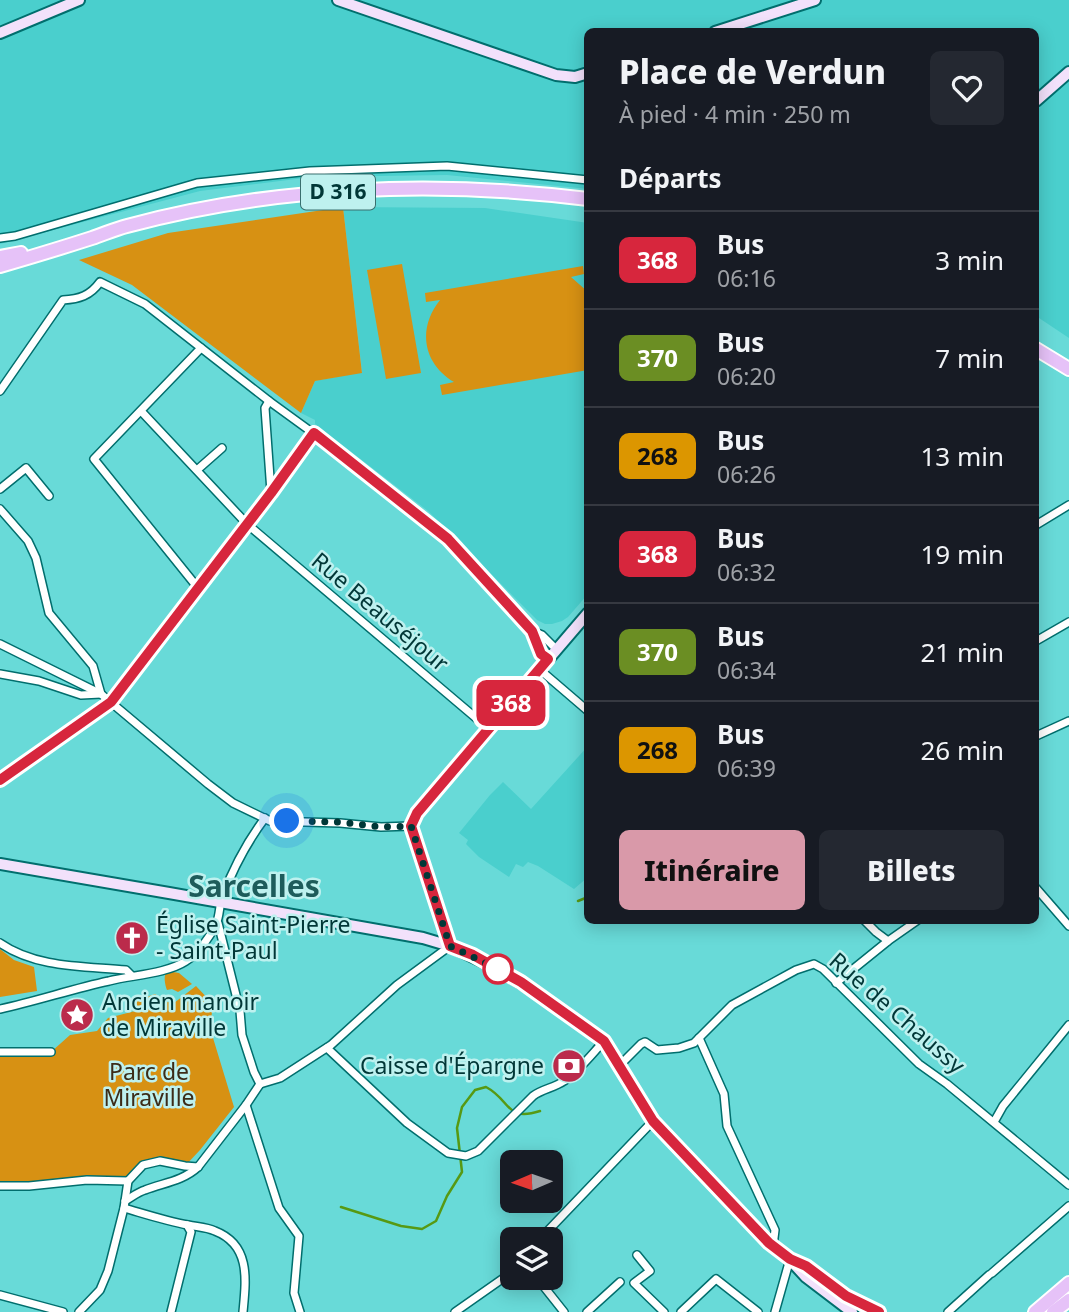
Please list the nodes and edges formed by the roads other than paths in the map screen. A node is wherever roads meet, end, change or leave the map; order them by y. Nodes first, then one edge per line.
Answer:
1 (79, 0) edge
2 (338, 0) edge
3 (814, 0) edge
4 (727, 28) edge
5 (0, 33) edge
6 (1069, 72) edge
7 (584, 73) edge
8 (1039, 98) edge
9 (584, 180) edge
10 (584, 199) edge
11 (584, 206) edge
12 (0, 238) edge
13 (92, 238) junction
14 (76, 243) junction
15 (0, 257) edge
16 (0, 267) edge
17 (201, 348) junction
18 (1039, 351) edge
19 (1039, 360) edge
20 (1069, 369) edge
21 (0, 372) edge
22 (1069, 377) edge
23 (8, 378) junction
24 (0, 391) edge
25 (269, 401) junction
26 (141, 411) junction
27 (314, 433) junction
28 (222, 448) dead end
29 (197, 470) junction
30 (0, 489) edge
31 (271, 493) junction
32 (49, 496) dead end
33 (1069, 505) edge
34 (0, 509) edge
35 (1039, 523) edge
36 (247, 524) junction
37 (198, 588) junction
38 (584, 617) edge
39 (1069, 622) edge
40 (532, 631) junction
41 (1039, 639) edge
42 (0, 644) edge
43 (556, 649) junction
44 (548, 659) junction
45 (539, 669) junction
46 (0, 674) edge
47 (101, 694) junction
48 (111, 702) junction
49 (584, 708) edge
50 (1069, 721) edge
51 (489, 729) junction
52 (1039, 735) edge
53 (0, 780) edge
54 (265, 818) junction
55 (411, 826) junction
56 (0, 864) edge
57 (1039, 891) edge
58 (220, 902) junction
59 (218, 923) junction
60 (868, 924) edge
61 (912, 924) edge
62 (1069, 926) edge
63 (888, 941) junction
64 (0, 943) edge
65 (204, 943) junction
66 (223, 944) junction
67 (450, 946) junction
68 (129, 973) junction
69 (836, 982) junction
70 (0, 1009) edge
71 (1069, 1025) edge
72 (699, 1038) junction
73 (604, 1041) junction
74 (327, 1048) junction
75 (0, 1052) edge
76 (51, 1052) dead end
77 (620, 1065) junction
78 (260, 1084) junction
79 (246, 1105) junction
80 (653, 1121) junction
81 (994, 1122) junction
82 (198, 1167) junction
83 (128, 1181) junction
84 (1069, 1185) edge
85 (0, 1186) edge
86 (124, 1205) junction
87 (1069, 1206) edge
88 (187, 1225) junction
89 (551, 1227) edge
90 (773, 1246) junction
91 (636, 1255) dead end
92 (790, 1259) junction
93 (500, 1280) edge
94 (620, 1282) dead end
95 (1069, 1283) edge
96 (547, 1290) edge
97 (0, 1295) edge
98 (1069, 1300) edge
99 (63, 1312) edge
100 (79, 1312) edge
101 (171, 1312) edge
102 (243, 1312) edge
103 (300, 1312) edge
104 (455, 1312) edge
105 (564, 1312) edge
106 (587, 1312) edge
107 (664, 1312) edge
108 (681, 1312) edge
109 (758, 1312) edge
110 (775, 1312) edge
111 (852, 1312) edge
112 (879, 1312) edge
113 (948, 1312) edge
114 (1034, 1312) edge
115 (1053, 1312) edge

1 - 5 main road
2 - 7 main road
3 - 4 main road
6 - 8 main road
9 - 12 street
10 - 13 main road, D 316
11 - 13 main road, D 316
13 - 14 main road, D 316
14 - 15 main road
14 - 16 main road, D 316
17 - 23 street
17 - 25 street
17 - 26 street
18 - 20 main road
19 - 22 main road
21 - 23 street
23 - 24 street
25 - 27 street
25 - 31 street
26 - 29 street, Rue Beauséjour
26 - 37 street
27 - 31 street
27 - 40 street
28 - 29 street
29 - 36 street, Rue Beauséjour
30 - 32 street
31 - 36 street
33 - 35 street
34 - 47 street
36 - 37 street
36 - 51 street, Rue Beauséjour
37 - 48 street
38 - 43 main road
39 - 41 street
40 - 43 street
40 - 44 street
42 - 47 street
43 - 44 main road
44 - 45 main road
45 - 49 street
45 - 51 main road
46 - 47 street
47 - 48 street
48 - 53 street
48 - 54 street
50 - 52 street
51 - 55 main road
54 - 55 street
54 - 58 street
55 - 67 main road
56 - 58 main road
57 - 62 street
58 - 59 street
58 - 67 main road
59 - 65 street
59 - 66 street
60 - 63 street
61 - 63 street
63 - 69 street
64 - 68 street
65 - 66 street
65 - 68 street
66 - 78 street
67 - 73 main road
67 - 74 street
68 - 70 street
69 - 72 street, Rue de Chaussy
69 - 81 street, Rue de Chaussy
71 - 81 street
72 - 77 street, Rue de Chaussy
72 - 90 street
73 - 74 street
73 - 77 main road
74 - 78 street
75 - 76 street
77 - 80 main road
78 - 79 street
79 - 82 street
79 - 103 street
80 - 89 street
80 - 90 main road
81 - 84 street, Rue de Chaussy
82 - 83 street
82 - 86 street
83 - 85 street
83 - 86 street
86 - 88 street
86 - 100 street
87 - 113 street
88 - 101 street
88 - 102 street
90 - 92 main road
91 - 107 street
92 - 110 street
92 - 111 main road
92 - 112 main road
93 - 104 street
94 - 106 street
95 - 114 main road
96 - 105 street
97 - 99 street
98 - 115 main road
108 - 109 street

